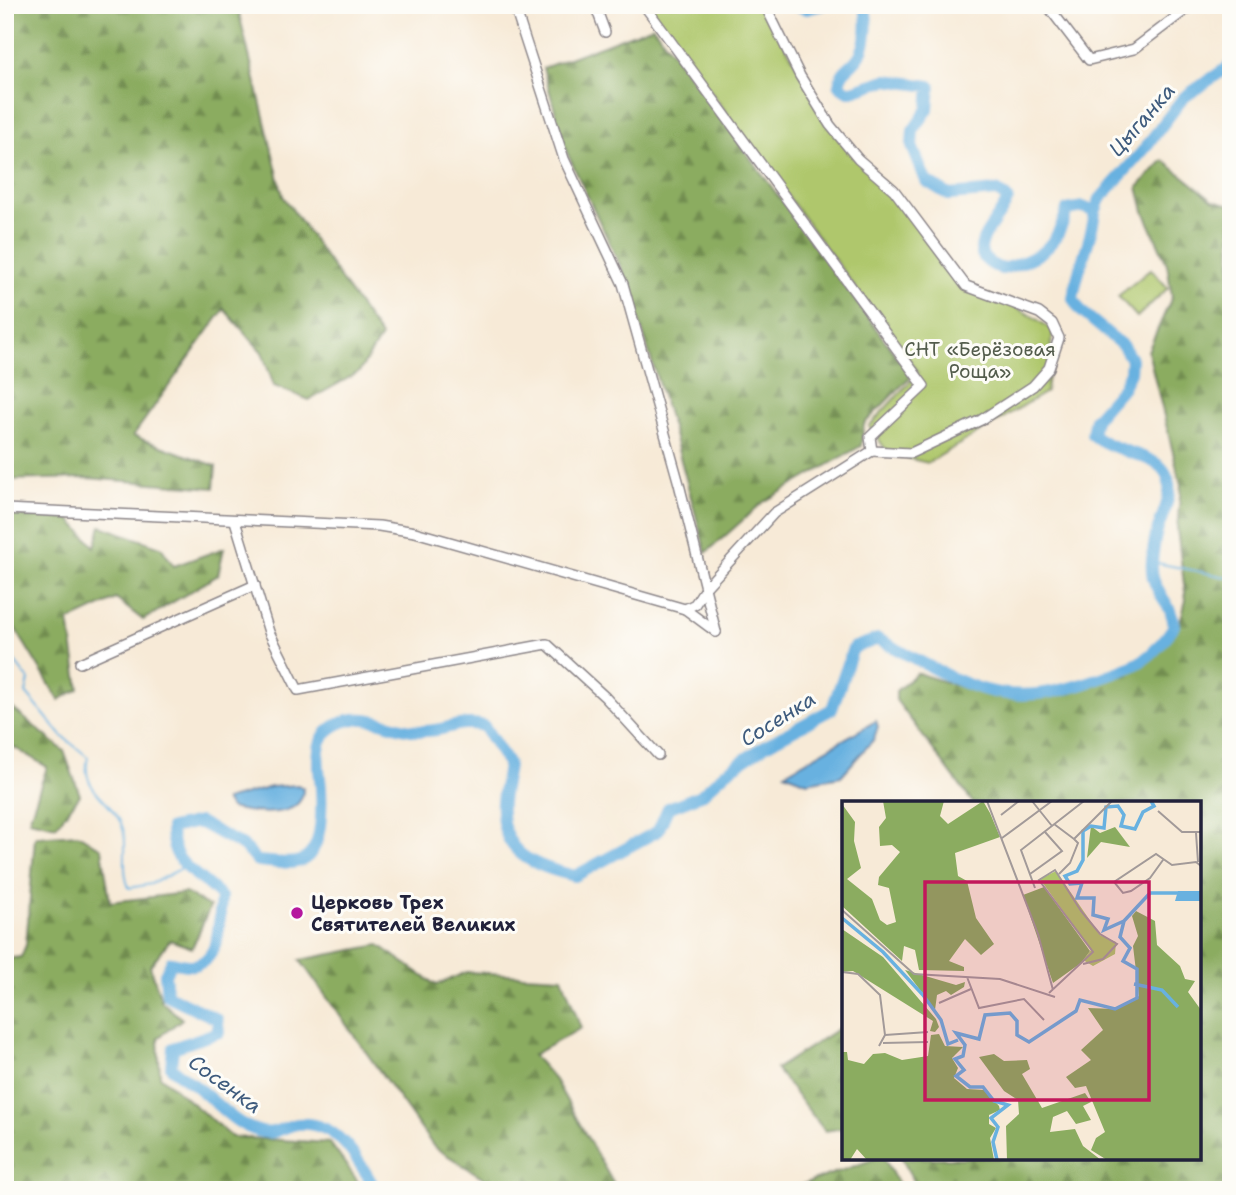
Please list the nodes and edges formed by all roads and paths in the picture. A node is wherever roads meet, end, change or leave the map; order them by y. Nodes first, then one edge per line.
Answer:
1 (514, 5) edge
2 (595, 5) edge
3 (644, 5) edge
4 (765, 5) edge
5 (1047, 5) edge
6 (1192, 5) edge
7 (605, 32) dead end
8 (872, 451) junction
9 (5, 509) edge
10 (235, 521) junction
11 (255, 585) junction
12 (706, 587) junction
13 (685, 609) junction
14 (80, 663) dead end
15 (658, 755) dead end

1 - 12 street
2 - 7 street
3 - 8 street
4 - 8 street
5 - 6 street
8 - 12 street
9 - 10 street
10 - 11 street
10 - 13 street
11 - 14 street
11 - 15 street
12 - 13 street
12 - 13 street

